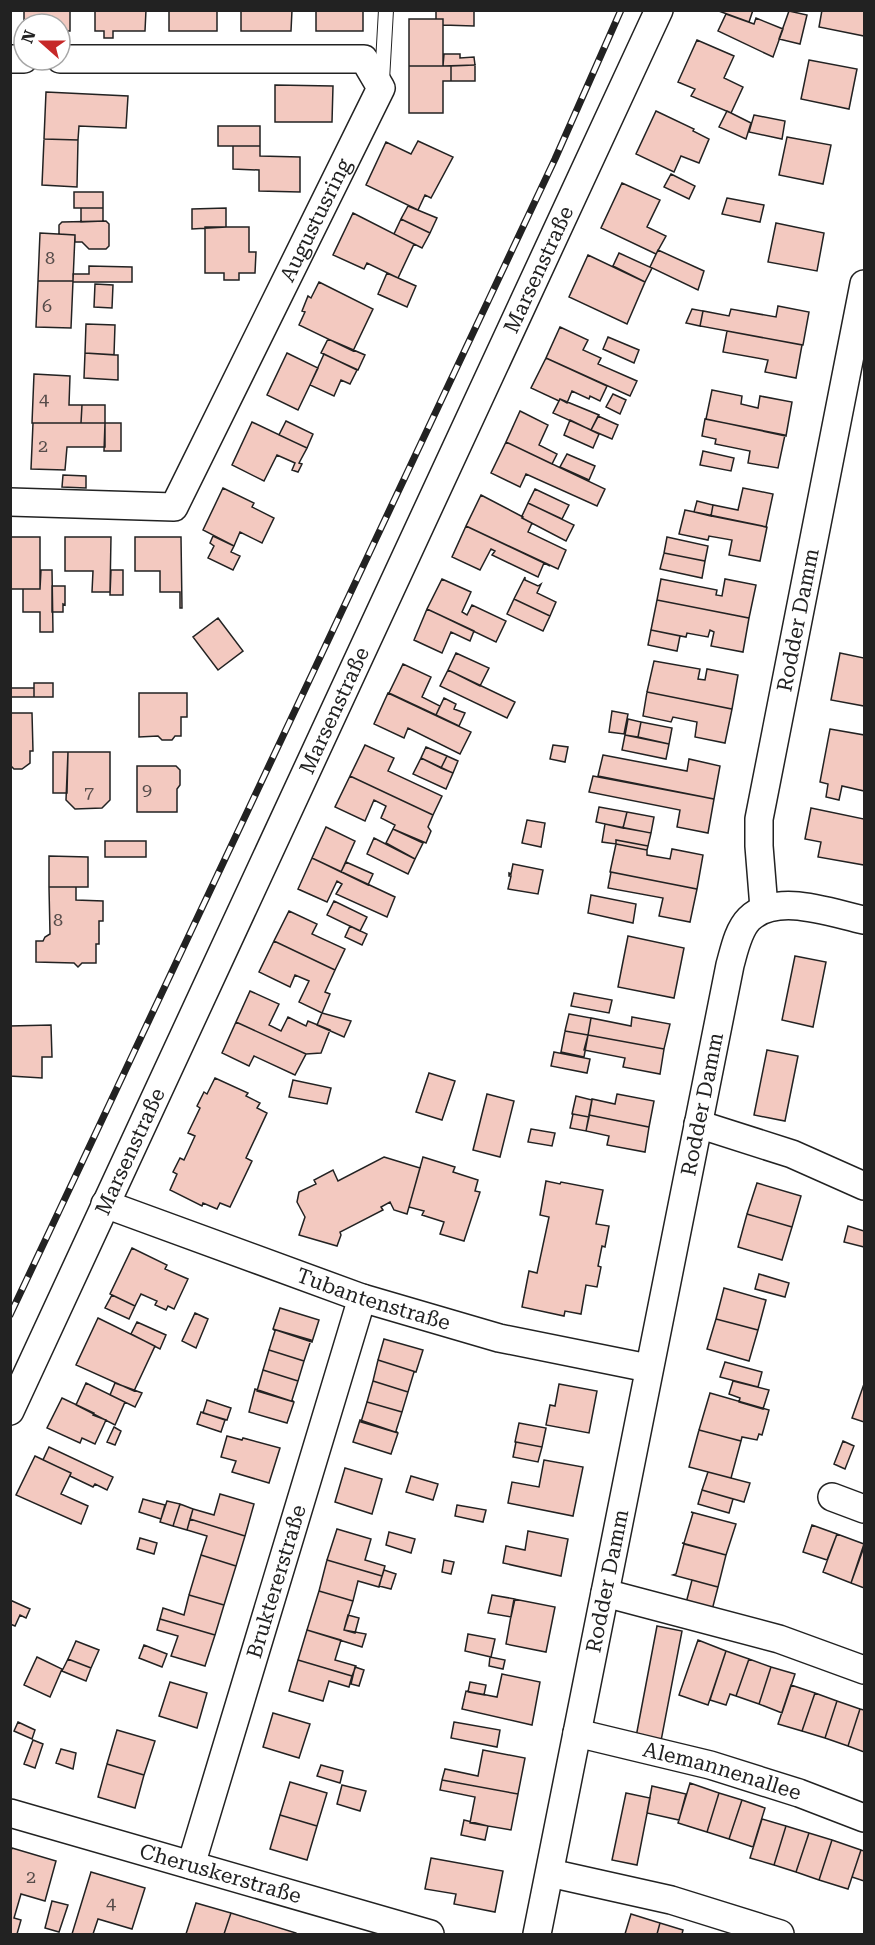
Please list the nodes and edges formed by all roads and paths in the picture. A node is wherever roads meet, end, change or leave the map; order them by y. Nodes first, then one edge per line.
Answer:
1 (386, 10) edge
2 (659, 10) edge
3 (72, 59) edge
4 (381, 88) junction
5 (864, 284) edge
6 (10, 502) edge
7 (764, 908) junction
8 (864, 920) edge
9 (698, 1124) junction
10 (864, 1186) edge
11 (105, 1204) junction
12 (362, 1298) junction
13 (648, 1368) junction
14 (10, 1411) edge
15 (832, 1497) dead end
16 (864, 1509) edge
17 (605, 1593) junction
18 (864, 1670) edge
19 (577, 1733) junction
20 (10, 1812) edge
21 (864, 1818) edge
22 (191, 1865) junction
23 (550, 1873) junction
24 (430, 1935) edge
25 (537, 1935) edge
26 (780, 1935) edge

1 - 4 lane
2 - 11 street, Marsenstraße
3 - 4 street
4 - 6 street, Augustusring
5 - 7 street, Rodder Damm
7 - 8 street
7 - 9 street, Rodder Damm
9 - 10 street
9 - 13 street, Rodder Damm
11 - 12 street, Tubantenstraße
11 - 14 street, Marsenstraße
12 - 13 street, Tubantenstraße
12 - 22 street, Bruktererstraße
13 - 17 street, Rodder Damm
15 - 16 street
17 - 18 street
17 - 19 street, Rodder Damm
19 - 21 street, Alemannenallee
19 - 23 street, Rodder Damm
20 - 22 street, Cheruskerstraße
22 - 24 street, Cheruskerstraße
23 - 25 street, Rodder Damm
23 - 26 street

